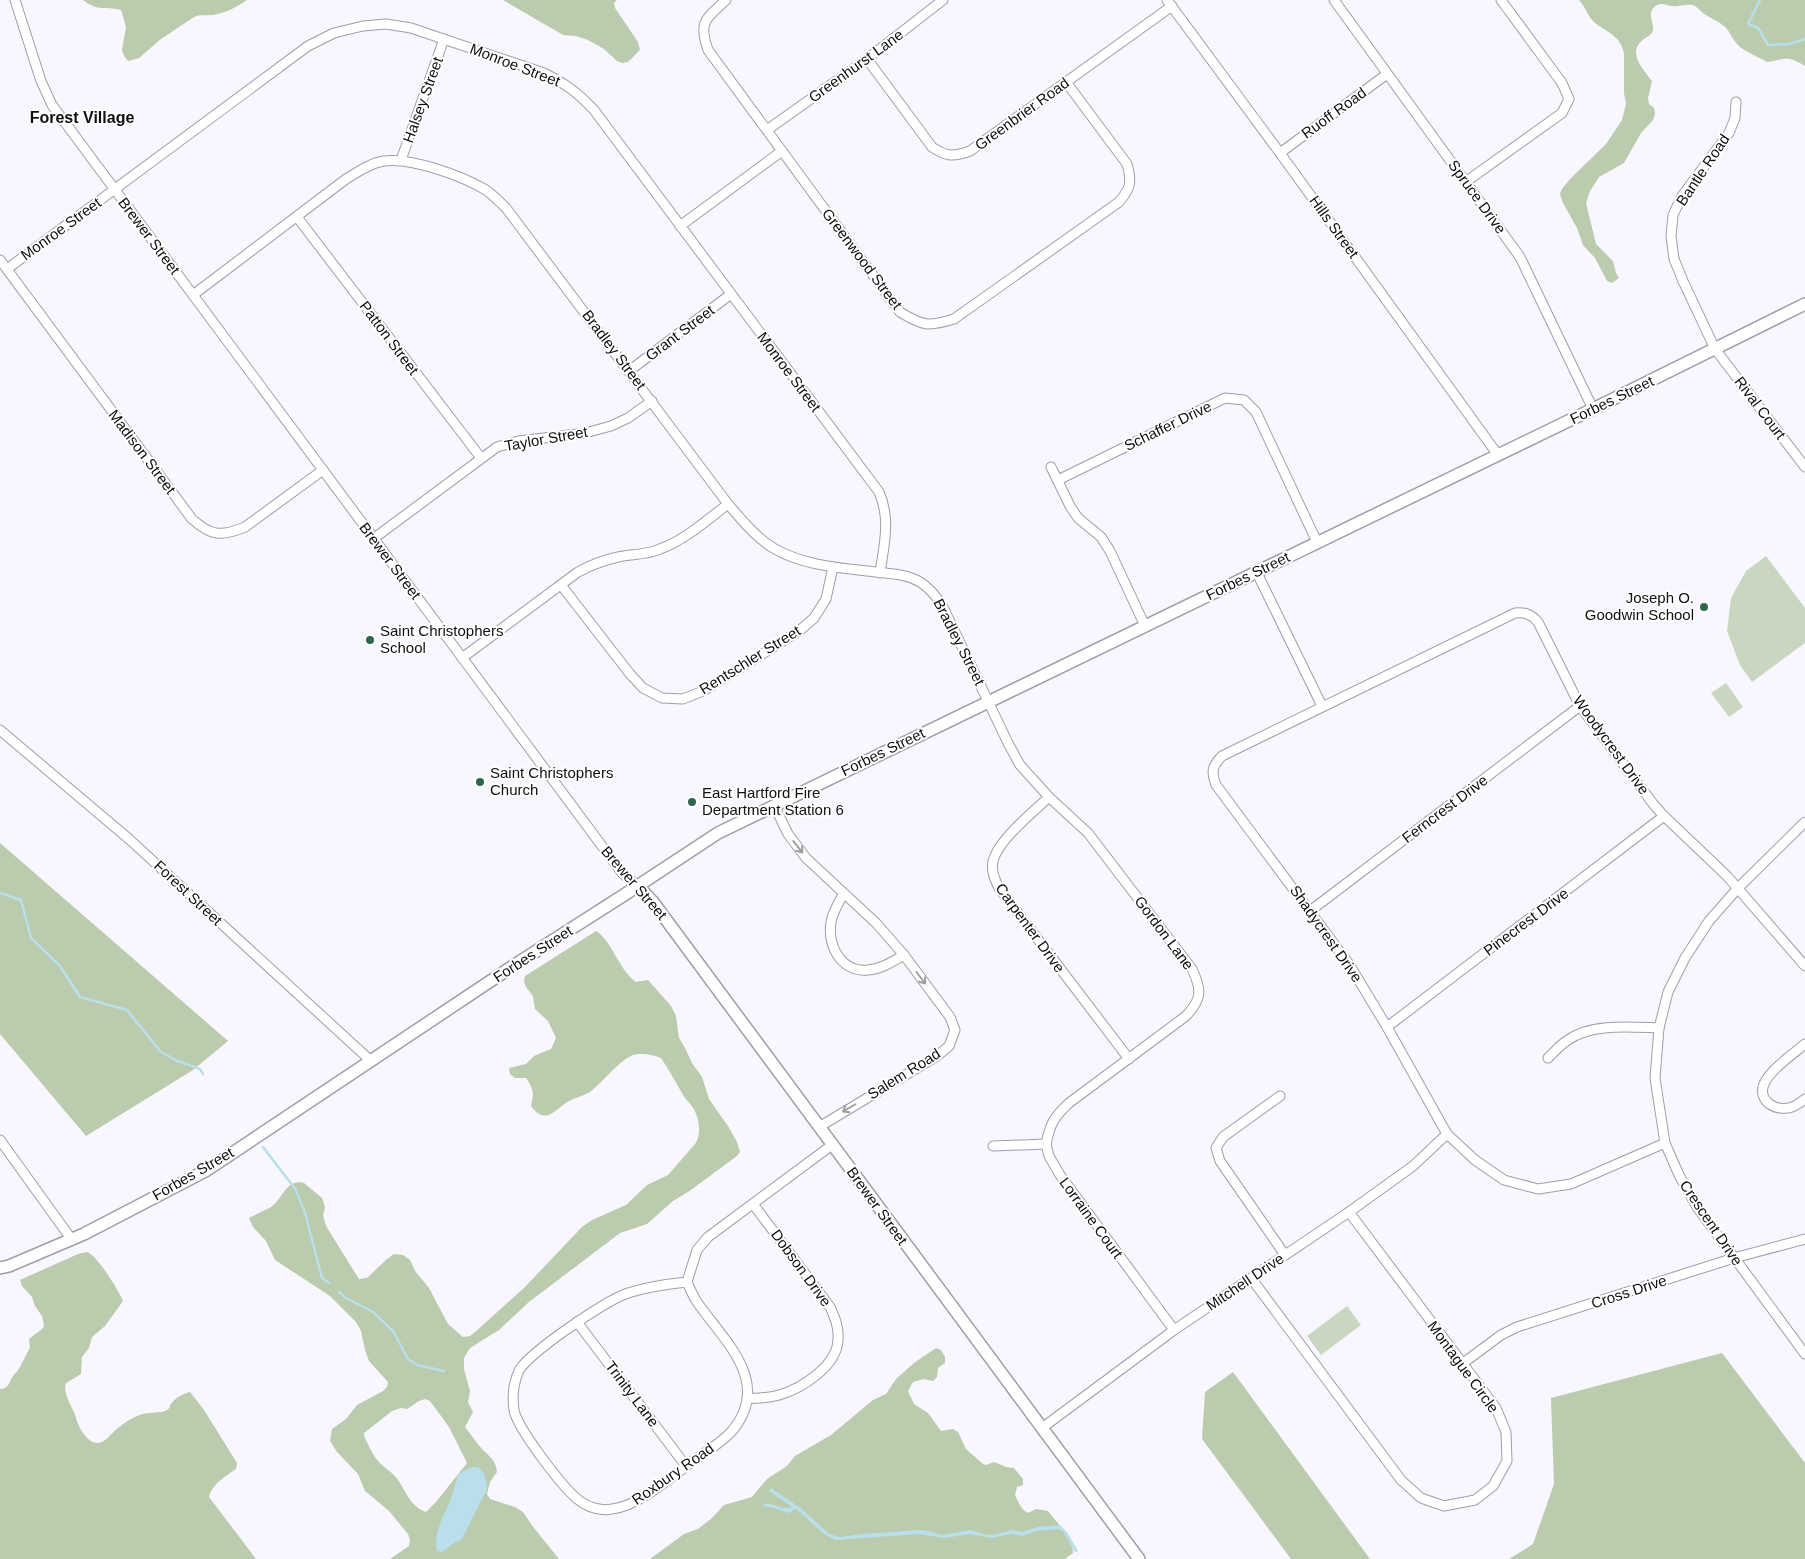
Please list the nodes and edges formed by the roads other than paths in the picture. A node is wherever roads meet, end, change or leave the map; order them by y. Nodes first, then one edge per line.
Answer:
1 (15, 0) edge
2 (726, 0) edge
3 (943, 0) edge
4 (1334, 0) edge
5 (1501, 0) edge
6 (1170, 3) edge
7 (444, 39) junction
8 (867, 59) junction
9 (1387, 74) junction
10 (1066, 82) junction
11 (1736, 102) dead end
12 (767, 130) junction
13 (782, 151) junction
14 (1280, 153) junction
15 (401, 160) junction
16 (1467, 182) junction
17 (114, 190) junction
18 (297, 217) junction
19 (680, 226) junction
20 (0, 260) edge
21 (7, 269) junction
22 (730, 294) junction
23 (193, 295) junction
24 (1805, 304) edge
25 (1715, 349) junction
26 (629, 371) junction
27 (652, 401) junction
28 (1593, 409) junction
29 (1498, 455) junction
30 (481, 458) junction
31 (1051, 467) dead end
32 (1805, 467) edge
33 (323, 470) junction
34 (1058, 480) junction
35 (728, 504) junction
36 (373, 538) junction
37 (1318, 542) junction
38 (833, 567) junction
39 (880, 573) junction
40 (1256, 573) junction
41 (560, 584) junction
42 (1145, 626) junction
43 (462, 658) junction
44 (988, 702) junction
45 (1322, 706) junction
46 (1580, 706) junction
47 (0, 730) edge
48 (1049, 797) junction
49 (774, 805) junction
50 (1664, 816) junction
51 (1805, 822) edge
52 (638, 886) junction
53 (1738, 888) junction
54 (843, 894) junction
55 (1310, 911) junction
56 (904, 955) junction
57 (1805, 966) edge
58 (1388, 1027) junction
59 (1659, 1028) junction
60 (1805, 1044) edge
61 (1548, 1058) dead end
62 (1128, 1059) junction
63 (371, 1061) junction
64 (1280, 1096) dead end
65 (1805, 1099) edge
66 (819, 1127) junction
67 (1447, 1134) junction
68 (0, 1140) edge
69 (1665, 1143) junction
70 (1046, 1144) junction
71 (832, 1145) junction
72 (993, 1146) dead end
73 (754, 1204) junction
74 (1350, 1212) junction
75 (1805, 1239) edge
76 (72, 1240) junction
77 (1284, 1254) junction
78 (1734, 1258) junction
79 (0, 1268) edge
80 (1251, 1278) junction
81 (687, 1282) junction
82 (577, 1322) junction
83 (1174, 1330) junction
84 (1805, 1354) edge
85 (1462, 1364) junction
86 (748, 1399) junction
87 (1042, 1428) junction
88 (686, 1466) junction
89 (1139, 1559) edge

1 - 17 street, Brewer Street
2 - 12 street, Greenwood Street
3 - 8 street, Greenhurst Lane
4 - 9 street, Spruce Drive
5 - 16 street
6 - 10 street, Greenbrier Road
6 - 14 street, Hills Street
7 - 15 street, Halsey Street
7 - 17 street, Monroe Street
7 - 19 street, Monroe Street
8 - 10 street, Greenbrier Road
8 - 12 street, Greenhurst Lane
9 - 14 street, Ruoff Road
9 - 16 street, Spruce Drive
10 - 13 street, Greenwood Street
11 - 25 street, Bantle Road
12 - 13 street, Greenwood Street
13 - 19 street
14 - 29 street, Hills Street
15 - 18 street, Bradley Street
15 - 26 street, Bradley Street
16 - 28 street, Spruce Drive
17 - 21 street, Monroe Street
17 - 23 street, Brewer Street
18 - 23 street, Bradley Street
18 - 30 street, Patton Street
19 - 22 street, Monroe Street
20 - 21 street, Madison Street
21 - 33 street, Madison Street
22 - 26 street, Grant Street
22 - 39 street, Monroe Street
23 - 33 street, Brewer Street
24 - 25 main road, Forbes Street
25 - 28 main road, Forbes Street
25 - 32 street, Rival Court
26 - 27 street, Bradley Street
27 - 30 street, Taylor Street
27 - 35 street, Bradley Street
28 - 29 main road, Forbes Street
29 - 37 main road, Forbes Street
30 - 36 street, Taylor Street
31 - 34 street
33 - 36 street, Brewer Street
34 - 37 street, Schaffer Drive
34 - 42 street
35 - 38 street, Bradley Street
35 - 41 street
36 - 43 street, Brewer Street
37 - 40 main road, Forbes Street
38 - 39 street, Bradley Street
38 - 41 street, Rentschler Street
39 - 44 street, Bradley Street
40 - 42 main road, Forbes Street
40 - 45 street
41 - 43 street
42 - 44 main road, Forbes Street
43 - 52 street, Brewer Street
44 - 48 street, Gordon Lane
44 - 49 main road, Forbes Street
45 - 46 street, Woodycrest Drive
45 - 55 street, Shadycrest Drive
46 - 50 street, Woodycrest Drive
46 - 55 street, Ferncrest Drive
47 - 63 street, Forest Street
48 - 62 street, Carpenter Drive
48 - 62 street, Gordon Lane
49 - 52 main road, Forbes Street
49 -> 54 street, Salem Road
50 - 53 street, Woodycrest Drive
50 - 58 street, Pinecrest Drive
51 - 53 street, Crescent Drive
52 - 63 main road, Forbes Street
52 - 66 main road, Brewer Street
53 - 57 street, Woodycrest Drive
53 - 59 street, Crescent Drive
54 - 56 street, Salem Road
54 - 56 street
55 - 58 street, Shadycrest Drive
56 -> 66 street, Salem Road
58 - 67 street, Shadycrest Drive
59 - 61 street
59 - 69 street, Crescent Drive
60 - 65 street
62 - 70 street, Gordon Lane
63 - 76 main road, Forbes Street
64 - 77 street
66 - 71 main road, Brewer Street
67 - 69 street, Shadycrest Drive
67 - 74 street, Mitchell Drive
68 - 76 street
69 - 78 street, Crescent Drive
70 - 72 street
70 - 83 street, Lorraine Court
71 - 73 street
71 - 87 main road, Brewer Street
73 - 81 street
73 - 86 street, Dobson Drive
74 - 77 street, Mitchell Drive
74 - 85 street, Montague Circle
75 - 78 street, Cross Drive
76 - 79 main road, Forbes Street
77 - 80 street, Mitchell Drive
78 - 84 street, Crescent Drive
78 - 85 street, Cross Drive
80 - 83 street, Mitchell Drive
80 - 85 street, Montague Circle
81 - 82 street, Roxbury Road
81 - 86 street
82 - 88 street, Trinity Lane
82 - 88 street, Roxbury Road
83 - 87 street, Mitchell Drive
86 - 88 street, Roxbury Road
87 - 89 main road, Brewer Street

